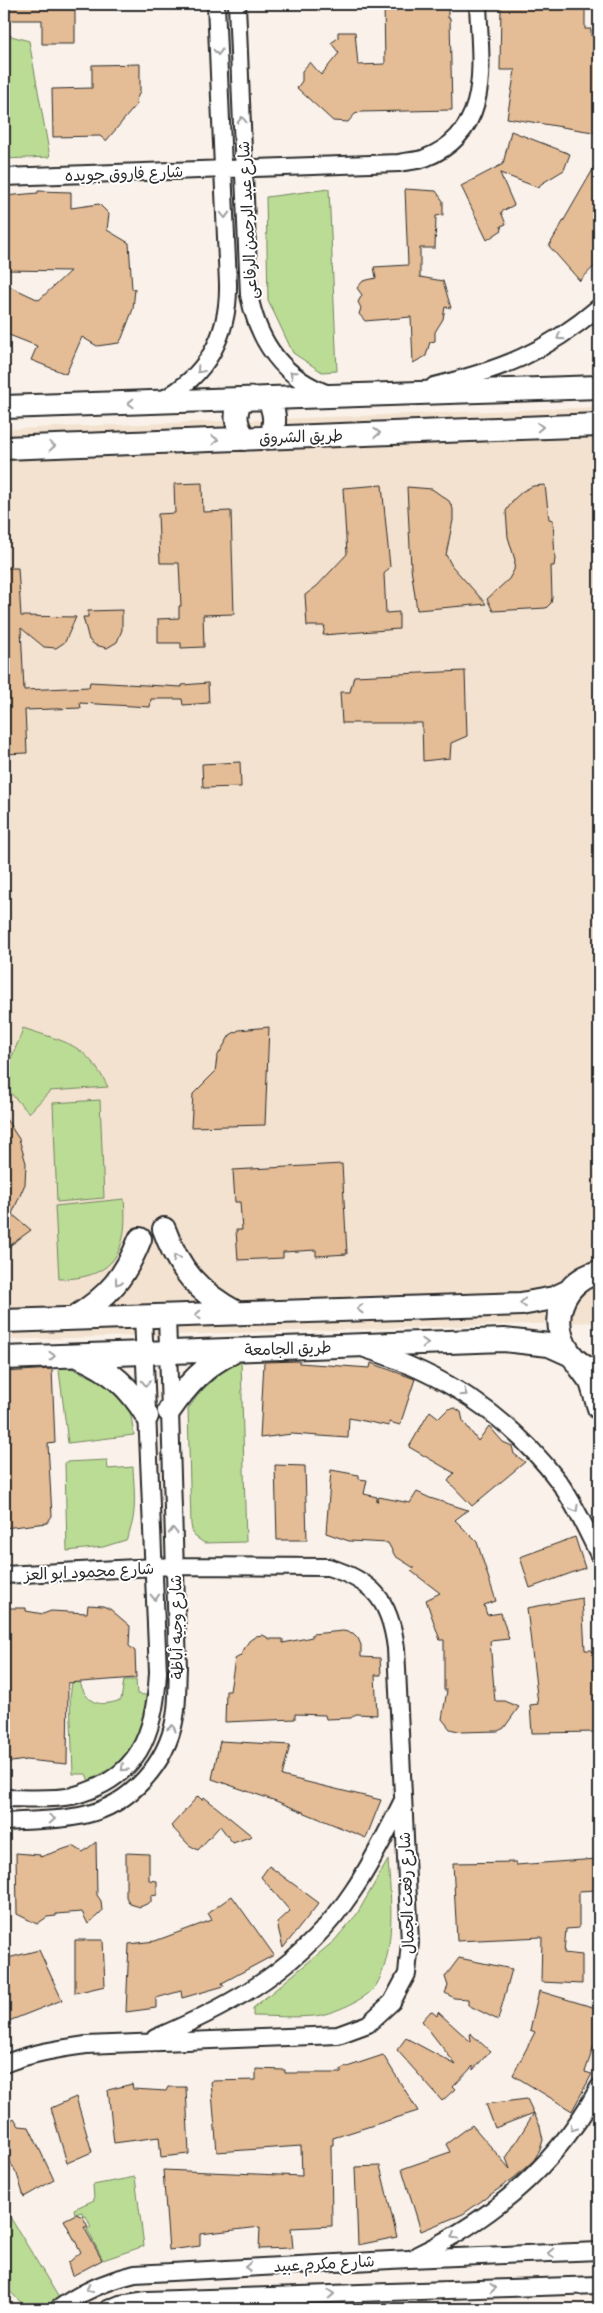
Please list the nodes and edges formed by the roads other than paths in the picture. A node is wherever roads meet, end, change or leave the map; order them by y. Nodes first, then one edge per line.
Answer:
1 (216, 4) edge
2 (237, 4) edge
3 (478, 4) edge
4 (244, 169) junction
5 (223, 170) junction
6 (4, 178) edge
7 (599, 307) edge
8 (599, 386) edge
9 (406, 393) junction
10 (336, 396) junction
11 (268, 398) junction
12 (241, 399) junction
13 (160, 402) junction
14 (4, 407) edge
15 (599, 425) edge
16 (271, 438) junction
17 (245, 439) junction
18 (4, 448) edge
19 (164, 1229) dead end
20 (140, 1239) dead end
21 (599, 1272) edge
22 (569, 1291) junction
23 (237, 1313) junction
24 (143, 1316) junction
25 (167, 1316) junction
26 (73, 1318) junction
27 (4, 1322) edge
28 (356, 1346) junction
29 (238, 1349) junction
30 (168, 1351) junction
31 (145, 1352) junction
32 (77, 1355) junction
33 (4, 1358) edge
34 (573, 1358) junction
35 (599, 1373) edge
36 (599, 1408) edge
37 (169, 1411) junction
38 (147, 1416) junction
39 (599, 1555) edge
40 (174, 1566) junction
41 (154, 1568) junction
42 (4, 1575) edge
43 (4, 1798) edge
44 (402, 1802) junction
45 (4, 1822) edge
46 (145, 2042) junction
47 (4, 2064) edge
48 (599, 2087) edge
49 (599, 2251) edge
50 (409, 2259) junction
51 (599, 2285) edge
52 (58, 2309) edge
53 (108, 2309) edge

1 -> 5 street, شارع عبد الرحمن الرفاعى
4 -> 2 street, شارع عبد الرحمن الرفاعى
3 - 4 street, شارع فاروق جويده
4 - 5 street, شارع فاروق جويده
10 -> 4 street, شارع عبد الرحمن الرفاعى
5 - 6 street, شارع فاروق جويده
5 -> 13 street, شارع عبد الرحمن الرفاعى
7 -> 9 street
8 - 9 street
9 - 10 street
10 - 11 street
11 - 12 street
11 - 16 street
12 - 13 street
12 - 17 street
13 -> 14 street
16 -> 15 street, طريق الشروق
16 - 17 street, طريق الشروق
18 -> 17 street, طريق الشروق
23 -> 19 street
20 -> 26 street
21 - 22 street
22 -> 23 street
22 - 34 street
23 -> 25 street
24 - 25 street
24 - 26 street
24 - 31 street, شارع وجيه أباظة
25 - 30 street, شارع وجيه أباظة
26 - 27 street
28 - 29 street, طريق الجامعة
28 -> 34 street, طريق الجامعة
28 -> 39 street
29 - 30 street, طريق الجامعة
29 - 37 street
30 - 31 street, طريق الجامعة
30 - 37 street, شارع وجيه أباظة
31 - 32 street, طريق الجامعة
31 -> 38 street, شارع وجيه أباظة
33 -> 32 street, طريق الجامعة
32 - 38 street
34 - 35 street, طريق الجامعة
34 - 36 street
40 -> 37 street, شارع وجيه أباظة
38 - 41 street, شارع وجيه أباظة
40 - 41 street, شارع محمود ابو العز
40 - 44 street, شارع رفعت الجمال
45 -> 40 street, شارع وجيه أباظة
41 - 42 street, شارع محمود ابو العز
41 -> 43 street, شارع وجيه أباظة
44 - 46 street
44 - 46 street, شارع رفعت الجمال
46 - 47 street, شارع رفعت الجمال
48 -> 50 street
49 -> 50 street, شارع مكرم عبيد
50 -> 52 street, شارع مكرم عبيد
53 -> 51 street, شارع مكرم عبيد

